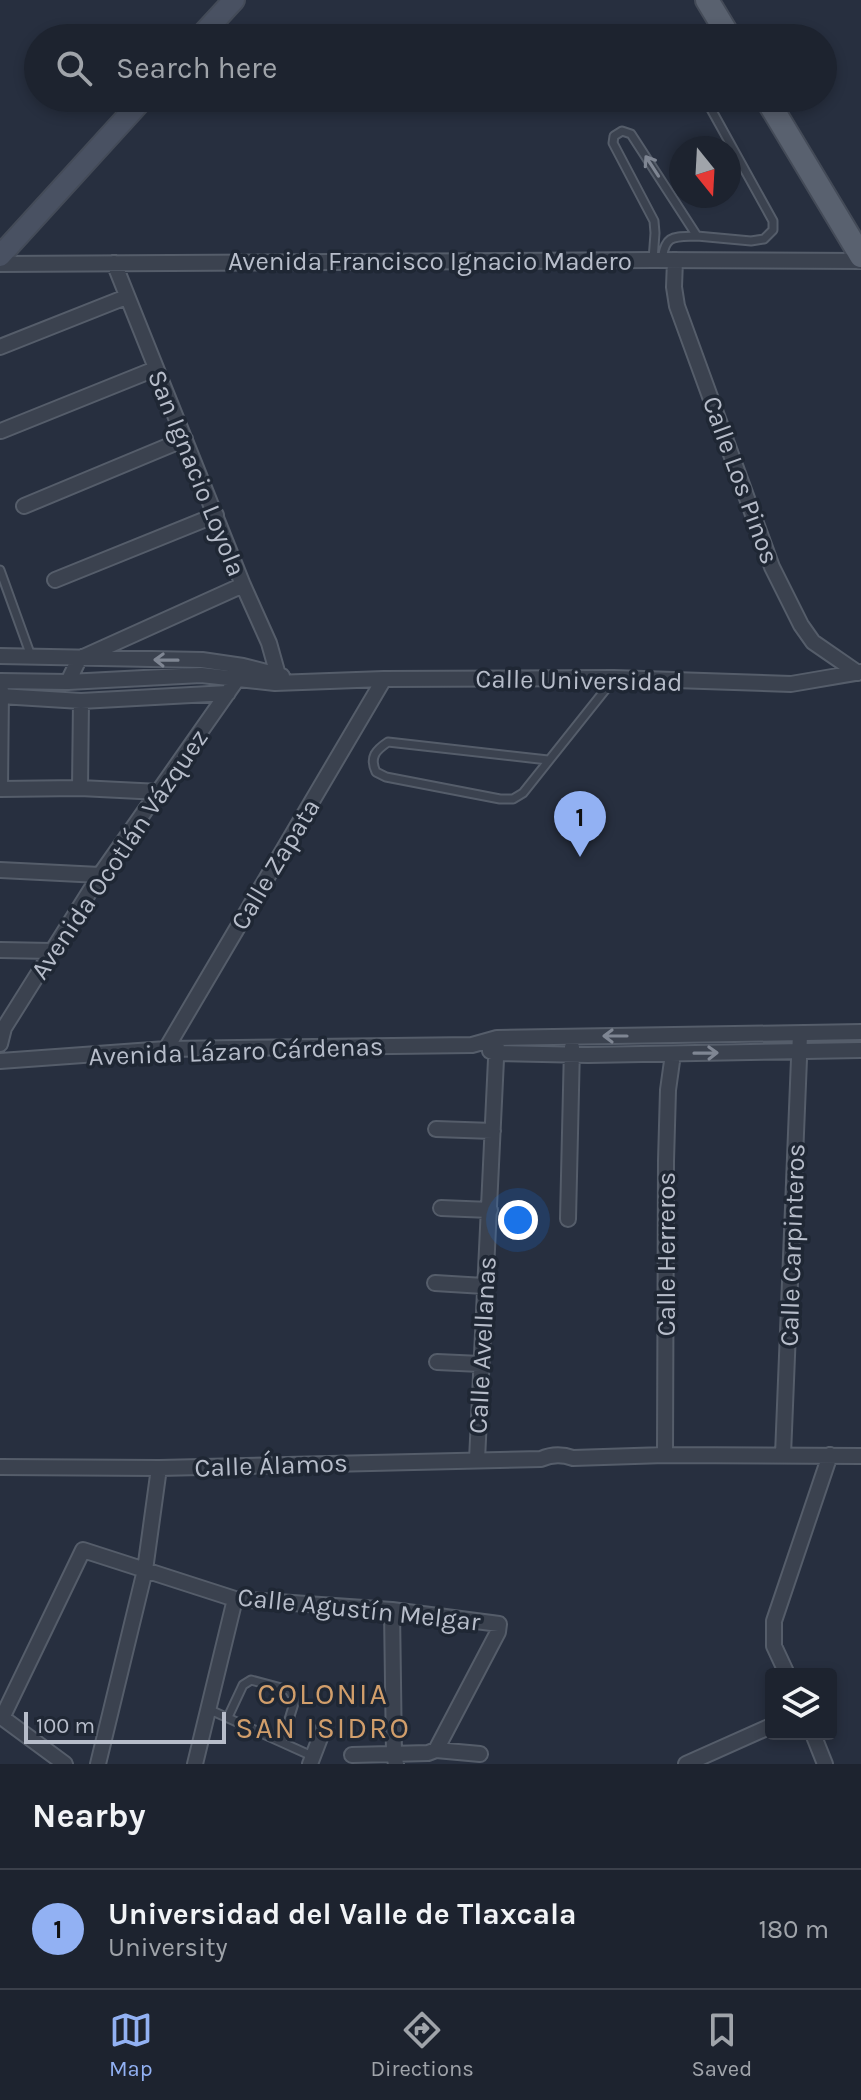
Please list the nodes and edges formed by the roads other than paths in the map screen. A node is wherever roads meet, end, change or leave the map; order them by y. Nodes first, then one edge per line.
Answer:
1 (234, 0) edge
2 (707, 0) edge
3 (212, 24) edge
4 (722, 24) edge
5 (131, 112) edge
6 (713, 112) edge
7 (774, 112) edge
8 (697, 236) junction
9 (0, 256) edge
10 (861, 258) edge
11 (663, 260) junction
12 (114, 263) junction
13 (0, 264) edge
14 (126, 297) junction
15 (0, 347) edge
16 (155, 369) junction
17 (1, 431) edge
18 (185, 439) junction
19 (24, 506) dead end
20 (216, 515) junction
21 (0, 570) edge
22 (55, 580) dead end
23 (243, 585) junction
24 (0, 656) edge
25 (31, 656) junction
26 (79, 659) junction
27 (241, 672) junction
28 (859, 673) edge
29 (614, 678) junction
30 (276, 679) junction
31 (384, 679) junction
32 (68, 682) junction
33 (1, 689) edge
34 (228, 693) junction
35 (81, 701) junction
36 (548, 760) junction
37 (80, 788) junction
38 (0, 789) edge
39 (160, 792) junction
40 (0, 870) edge
41 (100, 875) junction
42 (0, 950) edge
43 (52, 951) junction
44 (2, 1028) edge
45 (861, 1032) edge
46 (800, 1034) junction
47 (573, 1036) junction
48 (0, 1044) edge
49 (496, 1046) junction
50 (166, 1049) junction
51 (861, 1050) edge
52 (800, 1052) junction
53 (673, 1054) junction
54 (572, 1055) junction
55 (0, 1061) edge
56 (436, 1129) dead end
57 (493, 1131) junction
58 (441, 1208) dead end
59 (490, 1210) junction
60 (568, 1219) dead end
61 (435, 1283) dead end
62 (484, 1286) junction
63 (437, 1362) dead end
64 (481, 1364) junction
65 (665, 1455) junction
66 (783, 1455) junction
67 (830, 1455) junction
68 (861, 1456) edge
69 (477, 1460) junction
70 (0, 1467) edge
71 (159, 1468) junction
72 (145, 1570) junction
73 (235, 1599) junction
74 (392, 1610) junction
75 (784, 1668) edge
76 (208, 1709) junction
77 (1, 1717) edge
78 (228, 1717) junction
79 (325, 1725) dead end
80 (765, 1729) edge
81 (815, 1740) edge
82 (282, 1742) junction
83 (436, 1750) junction
84 (480, 1754) dead end
85 (352, 1755) dead end
86 (395, 1759) edge
87 (311, 1760) edge
88 (65, 1764) edge
89 (98, 1764) edge
90 (195, 1764) edge
91 (686, 1764) edge
92 (825, 1764) edge

1 - 3 street
2 - 4 main road
5 - 9 street
6 - 8 lane
7 - 10 main road
8 - 11 lane
8 -> 11 lane
10 - 11 street, Avenida Francisco Ignacio Madero
11 - 12 street, Avenida Francisco Ignacio Madero
11 - 28 street, Calle Los Pinos
12 - 13 street, Avenida Francisco Ignacio Madero
12 - 14 street, San Ignacio Loyola
14 - 15 street
14 - 16 street, San Ignacio Loyola
16 - 17 street
16 - 18 street, San Ignacio Loyola
18 - 19 street
18 - 20 street, San Ignacio Loyola
20 - 22 street
20 - 23 street, San Ignacio Loyola
21 - 25 lane
23 - 26 street
23 - 30 street, San Ignacio Loyola
24 - 25 street, Calle Universidad
25 - 26 street, Calle Universidad
27 -> 26 street, Calle Universidad
26 - 32 street
27 - 30 street, Calle Universidad
27 - 32 street, Calle Universidad
27 - 34 street, Avenida Ocotlán Vázquez
28 - 29 street, Calle Universidad
29 - 31 street, Calle Universidad
29 - 36 lane
30 - 31 street, Calle Universidad
31 - 50 street, Calle Zapata
32 - 33 street, Calle Universidad
33 - 35 street
33 - 38 street
34 - 35 street
34 - 39 street, Avenida Ocotlán Vázquez
35 - 37 street
36 - 36 lane
37 - 38 street
37 - 39 street
39 - 41 street, Avenida Ocotlán Vázquez
40 - 41 street
41 - 43 street, Avenida Ocotlán Vázquez
42 - 43 street
43 - 44 street, Avenida Ocotlán Vázquez
44 - 48 street, Avenida Ocotlán Vázquez
45 - 46 street, Avenida Lázaro Cárdenas
46 -> 47 street, Avenida Lázaro Cárdenas
46 - 52 street, Calle Carpinteros
47 - 49 street, Avenida Lázaro Cárdenas
47 - 54 street
49 - 50 street, Avenida Lázaro Cárdenas
49 - 54 street, Avenida Lázaro Cárdenas
49 - 57 street, Calle Avellanas
50 - 55 street, Avenida Lázaro Cárdenas
51 - 52 street, Avenida Lázaro Cárdenas
53 -> 52 street, Avenida Lázaro Cárdenas
52 - 66 street, Calle Carpinteros
53 - 54 street, Avenida Lázaro Cárdenas
53 - 65 street, Calle Herreros
54 - 60 street
56 - 57 street
57 - 59 street, Calle Avellanas
58 - 59 street
59 - 62 street, Calle Avellanas
61 - 62 street
62 - 64 street, Calle Avellanas
63 - 64 street
64 - 69 street, Calle Avellanas
65 - 66 street, Calle Álamos
65 - 69 street, Calle Álamos
66 - 67 street, Calle Álamos
67 - 68 street, Calle Álamos
67 - 75 street
69 - 71 street, Calle Álamos
70 - 71 street, Calle Álamos
71 - 72 street
72 - 73 street, Calle Agustín Melgar
72 - 77 street, Calle Agustín Melgar
72 - 89 street
73 - 74 street, Calle Agustín Melgar
73 - 76 street
74 - 83 street, Calle Agustín Melgar
74 - 86 street
76 - 78 lane
76 - 90 street
77 - 88 street
78 - 82 lane
78 - 82 lane
79 - 87 street
80 - 91 street
81 - 92 street
82 - 87 lane
83 - 84 street
83 - 86 street
85 - 86 street

